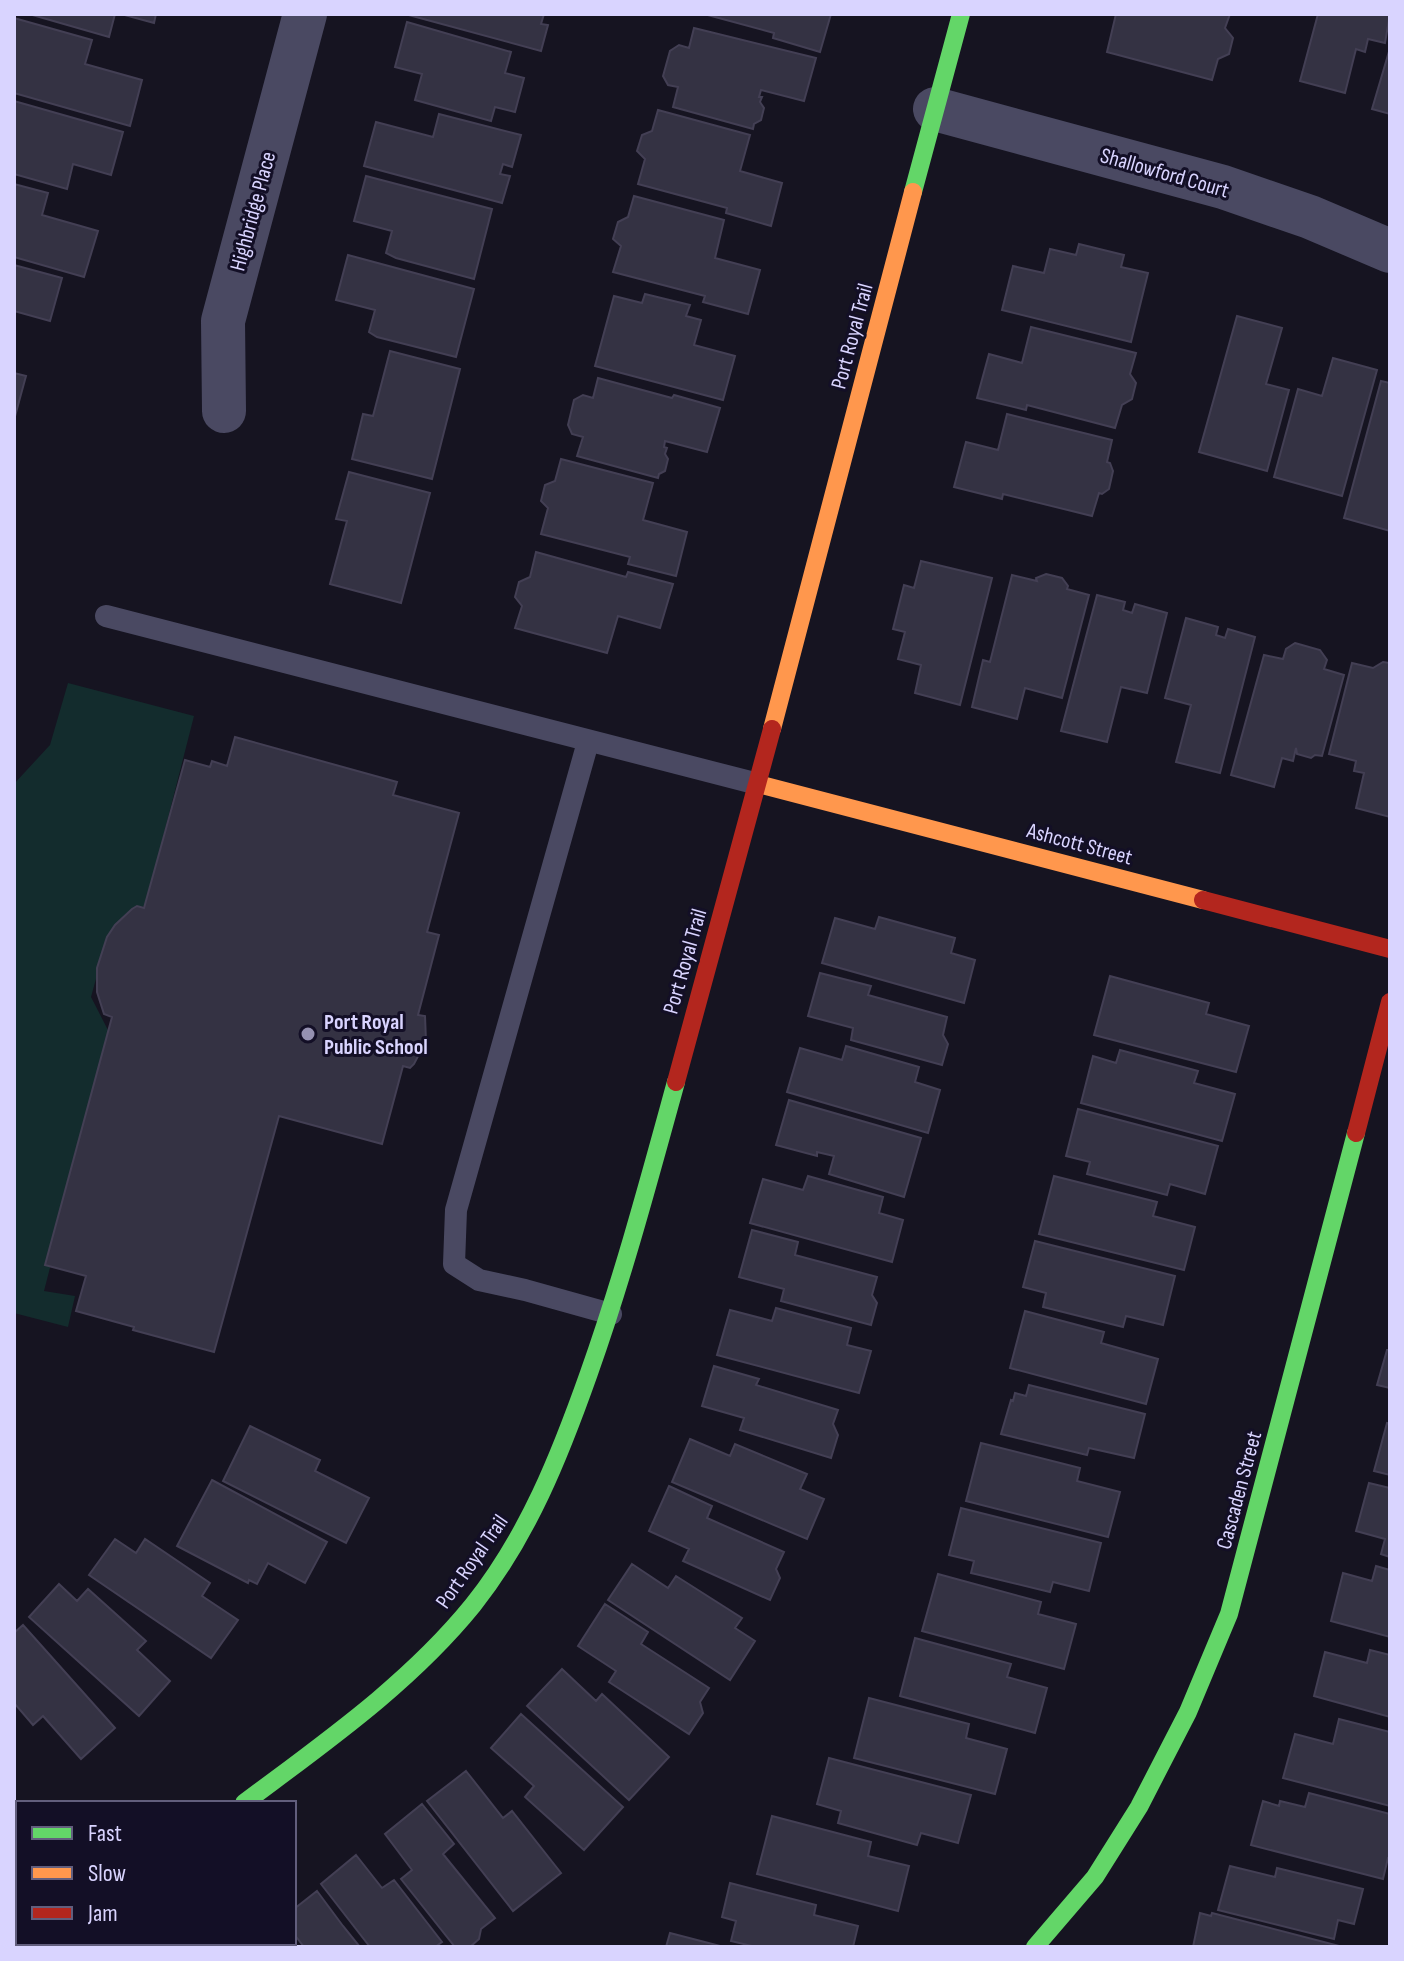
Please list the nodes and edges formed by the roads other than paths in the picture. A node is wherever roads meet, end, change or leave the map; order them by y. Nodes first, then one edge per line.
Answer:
1 (305, 14) edge
2 (961, 14) edge
3 (935, 109) junction
4 (1390, 251) edge
5 (224, 411) dead end
6 (106, 616) dead end
7 (588, 742) junction
8 (758, 784) junction
9 (1390, 949) edge
10 (1390, 1002) edge
11 (611, 1314) junction
12 (247, 1801) edge
13 (1035, 1947) edge

1 - 5 street, Highbridge Place
2 - 3 street, Port Royal Trail
3 - 4 street, Shallowford Court
3 - 8 street, Port Royal Trail
6 - 7 lane
7 - 8 lane
7 - 11 lane
8 - 9 street, Ashcott Street
8 - 11 street, Port Royal Trail
10 - 13 street, Cascaden Street
11 - 12 street, Port Royal Trail

